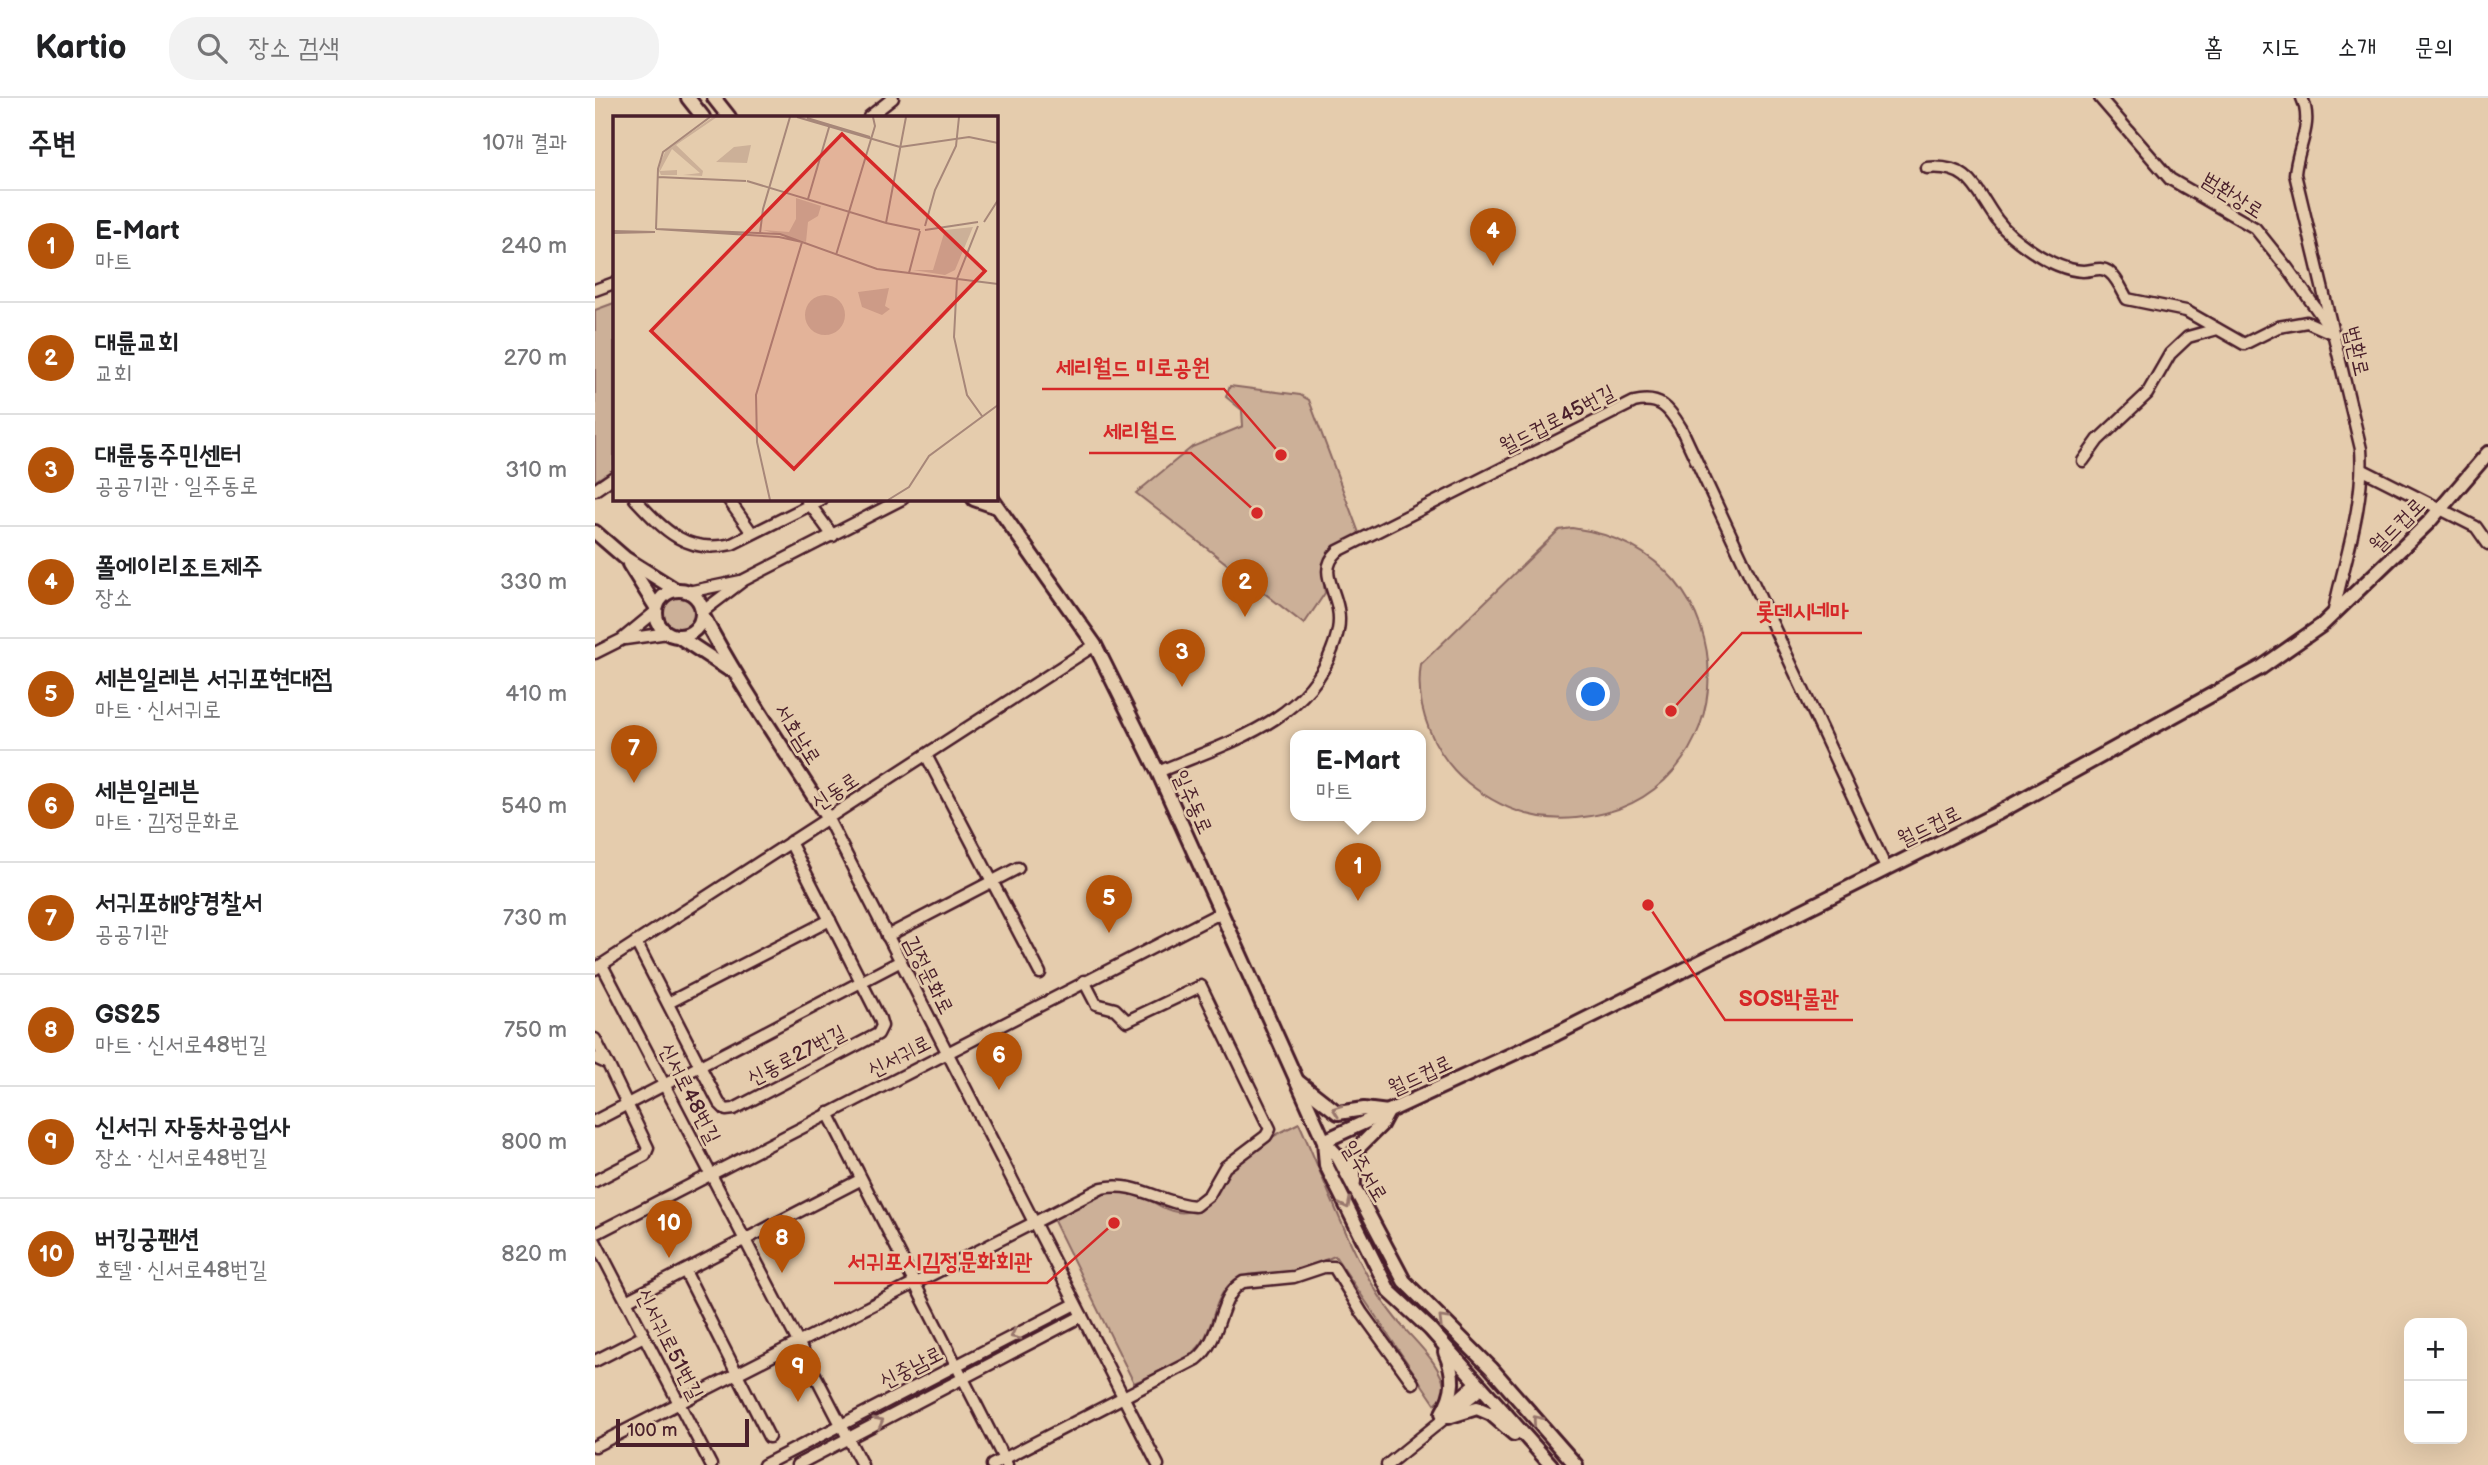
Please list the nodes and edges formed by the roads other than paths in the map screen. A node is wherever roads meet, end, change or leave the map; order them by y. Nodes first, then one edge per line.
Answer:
1 (688, 98) edge
2 (714, 98) edge
3 (893, 98) edge
4 (2100, 98) edge
5 (2302, 98) edge
6 (702, 116) edge
7 (728, 116) edge
8 (870, 116) edge
9 (1927, 168) dead end
10 (613, 283) edge
11 (595, 290) edge
12 (2217, 329) junction
13 (2334, 334) junction
14 (2488, 453) edge
15 (2083, 461) dead end
16 (2363, 470) junction
17 (613, 478) edge
18 (595, 490) edge
19 (636, 500) edge
20 (729, 500) edge
21 (900, 500) edge
22 (808, 502) edge
23 (995, 503) edge
24 (2439, 510) junction
25 (595, 532) edge
26 (753, 533) junction
27 (833, 536) junction
28 (2488, 544) edge
29 (625, 558) junction
30 (744, 580) junction
31 (682, 591) junction
32 (656, 610) junction
33 (702, 613) junction
34 (2332, 615) junction
35 (673, 634) junction
36 (621, 640) junction
37 (1095, 645) junction
38 (595, 653) edge
39 (731, 671) junction
40 (926, 755) junction
41 (1158, 772) junction
42 (828, 820) junction
43 (790, 842) junction
44 (1019, 868) dead end
45 (1886, 868) junction
46 (992, 881) junction
47 (1220, 913) junction
48 (830, 920) junction
49 (887, 936) junction
50 (636, 942) junction
51 (901, 961) junction
52 (598, 967) edge
53 (1040, 973) dead end
54 (861, 981) junction
55 (1084, 981) junction
56 (668, 1003) junction
57 (595, 1039) edge
58 (948, 1053) junction
59 (595, 1058) edge
60 (606, 1061) junction
61 (701, 1066) junction
62 (1296, 1080) junction
63 (664, 1085) junction
64 (629, 1103) junction
65 (1388, 1112) junction
66 (828, 1113) junction
67 (595, 1121) edge
68 (1324, 1141) junction
69 (710, 1174) junction
70 (860, 1180) junction
71 (595, 1181) edge
72 (1354, 1187) junction
73 (1034, 1223) junction
74 (595, 1234) edge
75 (745, 1240) junction
76 (595, 1241) edge
77 (685, 1270) junction
78 (914, 1284) junction
79 (626, 1301) junction
80 (1075, 1304) junction
81 (1082, 1316) junction
82 (1430, 1329) junction
83 (644, 1336) junction
84 (799, 1343) junction
85 (595, 1361) edge
86 (955, 1366) junction
87 (1495, 1372) junction
88 (738, 1375) junction
89 (962, 1379) junction
90 (1413, 1383) dead end
91 (1479, 1385) junction
92 (1124, 1397) junction
93 (679, 1404) junction
94 (1445, 1415) junction
95 (841, 1425) junction
96 (769, 1437) dead end
97 (848, 1438) junction
98 (595, 1446) edge
99 (1537, 1449) junction
100 (1006, 1462) edge
101 (711, 1465) edge
102 (764, 1465) edge
103 (797, 1465) edge
104 (862, 1465) edge
105 (992, 1465) edge
106 (1158, 1465) edge
107 (1387, 1465) edge
108 (1551, 1465) edge
109 (1576, 1465) edge

1 - 6 main road
2 - 7 main road
3 - 8 street
4 - 13 street, 범환상로
5 - 13 street, 법환로
9 - 12 street
10 - 11 street
12 - 13 street
12 - 15 street
13 - 16 street, 법환로
14 - 24 main road, 월드컵로
16 - 24 street
16 - 34 street, 법환로
17 - 18 street
19 - 26 street
20 - 26 street
21 - 27 street
22 - 26 street
22 - 27 street
23 - 37 main road, 일주동로
24 - 28 street
24 - 34 main road, 월드컵로
25 - 29 main road
27 - 30 street
29 - 31 main road
29 - 32 main road
30 - 31 street
30 - 33 street
31 - 32 main road
31 - 33 main road
32 - 35 main road
32 - 36 street
33 - 35 main road
33 - 39 main road
34 - 45 main road, 월드컵로
35 - 36 street
35 - 39 main road
36 - 38 street
37 - 40 street, 신동로
37 - 41 main road, 일주동로
39 - 42 main road, 서호남로
40 - 42 street, 신동로
40 - 46 street
41 - 45 street, 월드컵로45번길
41 - 47 main road, 일주동로
42 - 43 street, 신동로
42 - 49 street, 김정문화로
43 - 48 street, 신동로27번길
43 - 50 street, 신동로
44 - 46 street
45 - 65 main road, 월드컵로
46 - 49 street
46 - 53 street
47 - 55 street, 신서귀로
47 - 62 main road, 일주동로
48 - 54 street, 신동로27번길
48 - 56 street
49 - 51 street, 김정문화로
50 - 52 street, 신동로
50 - 56 street, 신동로27번길
51 - 54 street, 신동로27번길
51 - 58 street, 김정문화로
52 - 63 street, 신서로48번길
54 - 61 street, 신동로27번길
54 - 61 street, 신동로27번길
55 - 58 street, 신서귀로
55 - 73 street
56 - 61 street, 신동로27번길
57 - 60 street
58 - 66 street, 신서귀로
58 - 73 street, 김정문화로
59 - 60 street
60 - 64 street
61 - 63 street, 신동로27번길
65 -> 62 main road
62 - 68 main road, 일주동로
63 - 64 street, 신동로27번길
63 - 69 street, 신서로48번길
64 - 67 street, 신동로27번길
64 - 71 street
65 - 68 main road, 월드컵로
65 - 72 main road
66 - 69 street, 신서귀로
66 - 70 street
68 - 72 main road, 일주서로
68 -> 82 main road, 일주서로
69 - 74 street, 신서귀로
69 - 75 street, 신서로48번길
70 - 75 street
70 - 78 street
87 -> 72 main road, 일주서로
73 - 78 street
73 - 80 street, 김정문화로
75 - 77 street
75 - 84 street, 신서로48번길
76 - 79 street, 신서귀로51번길
77 - 79 street
77 - 88 street
78 - 84 street
78 - 86 street
79 - 83 street, 신서귀로51번길
80 - 81 street, 김정문화로
80 -> 86 street, 신중남로
81 - 89 street, 신중남로
81 - 92 street, 김정문화로
82 - 91 main road, 일주서로
82 - 94 main road
83 - 85 street
83 - 93 street, 신서귀로51번길
84 - 88 street
84 - 95 street, 신서로48번길
86 - 89 street
86 - 95 street, 신중남로
87 - 91 main road
109 -> 87 main road, 일주서로
88 - 93 street
88 - 96 street
97 -> 89 street, 신중남로
89 - 100 street
90 - 92 street
91 - 94 street
91 - 99 main road, 일주서로
92 - 100 street
92 - 106 street, 김정문화로
93 - 98 street
93 - 101 street, 신서귀로51번길
94 - 99 main road
94 - 107 street
95 - 97 street, 신서로48번길
95 - 102 street, 신중남로
97 - 103 street, 신중남로
97 - 104 street, 신서로48번길
99 - 108 main road, 일주서로
100 - 105 street

